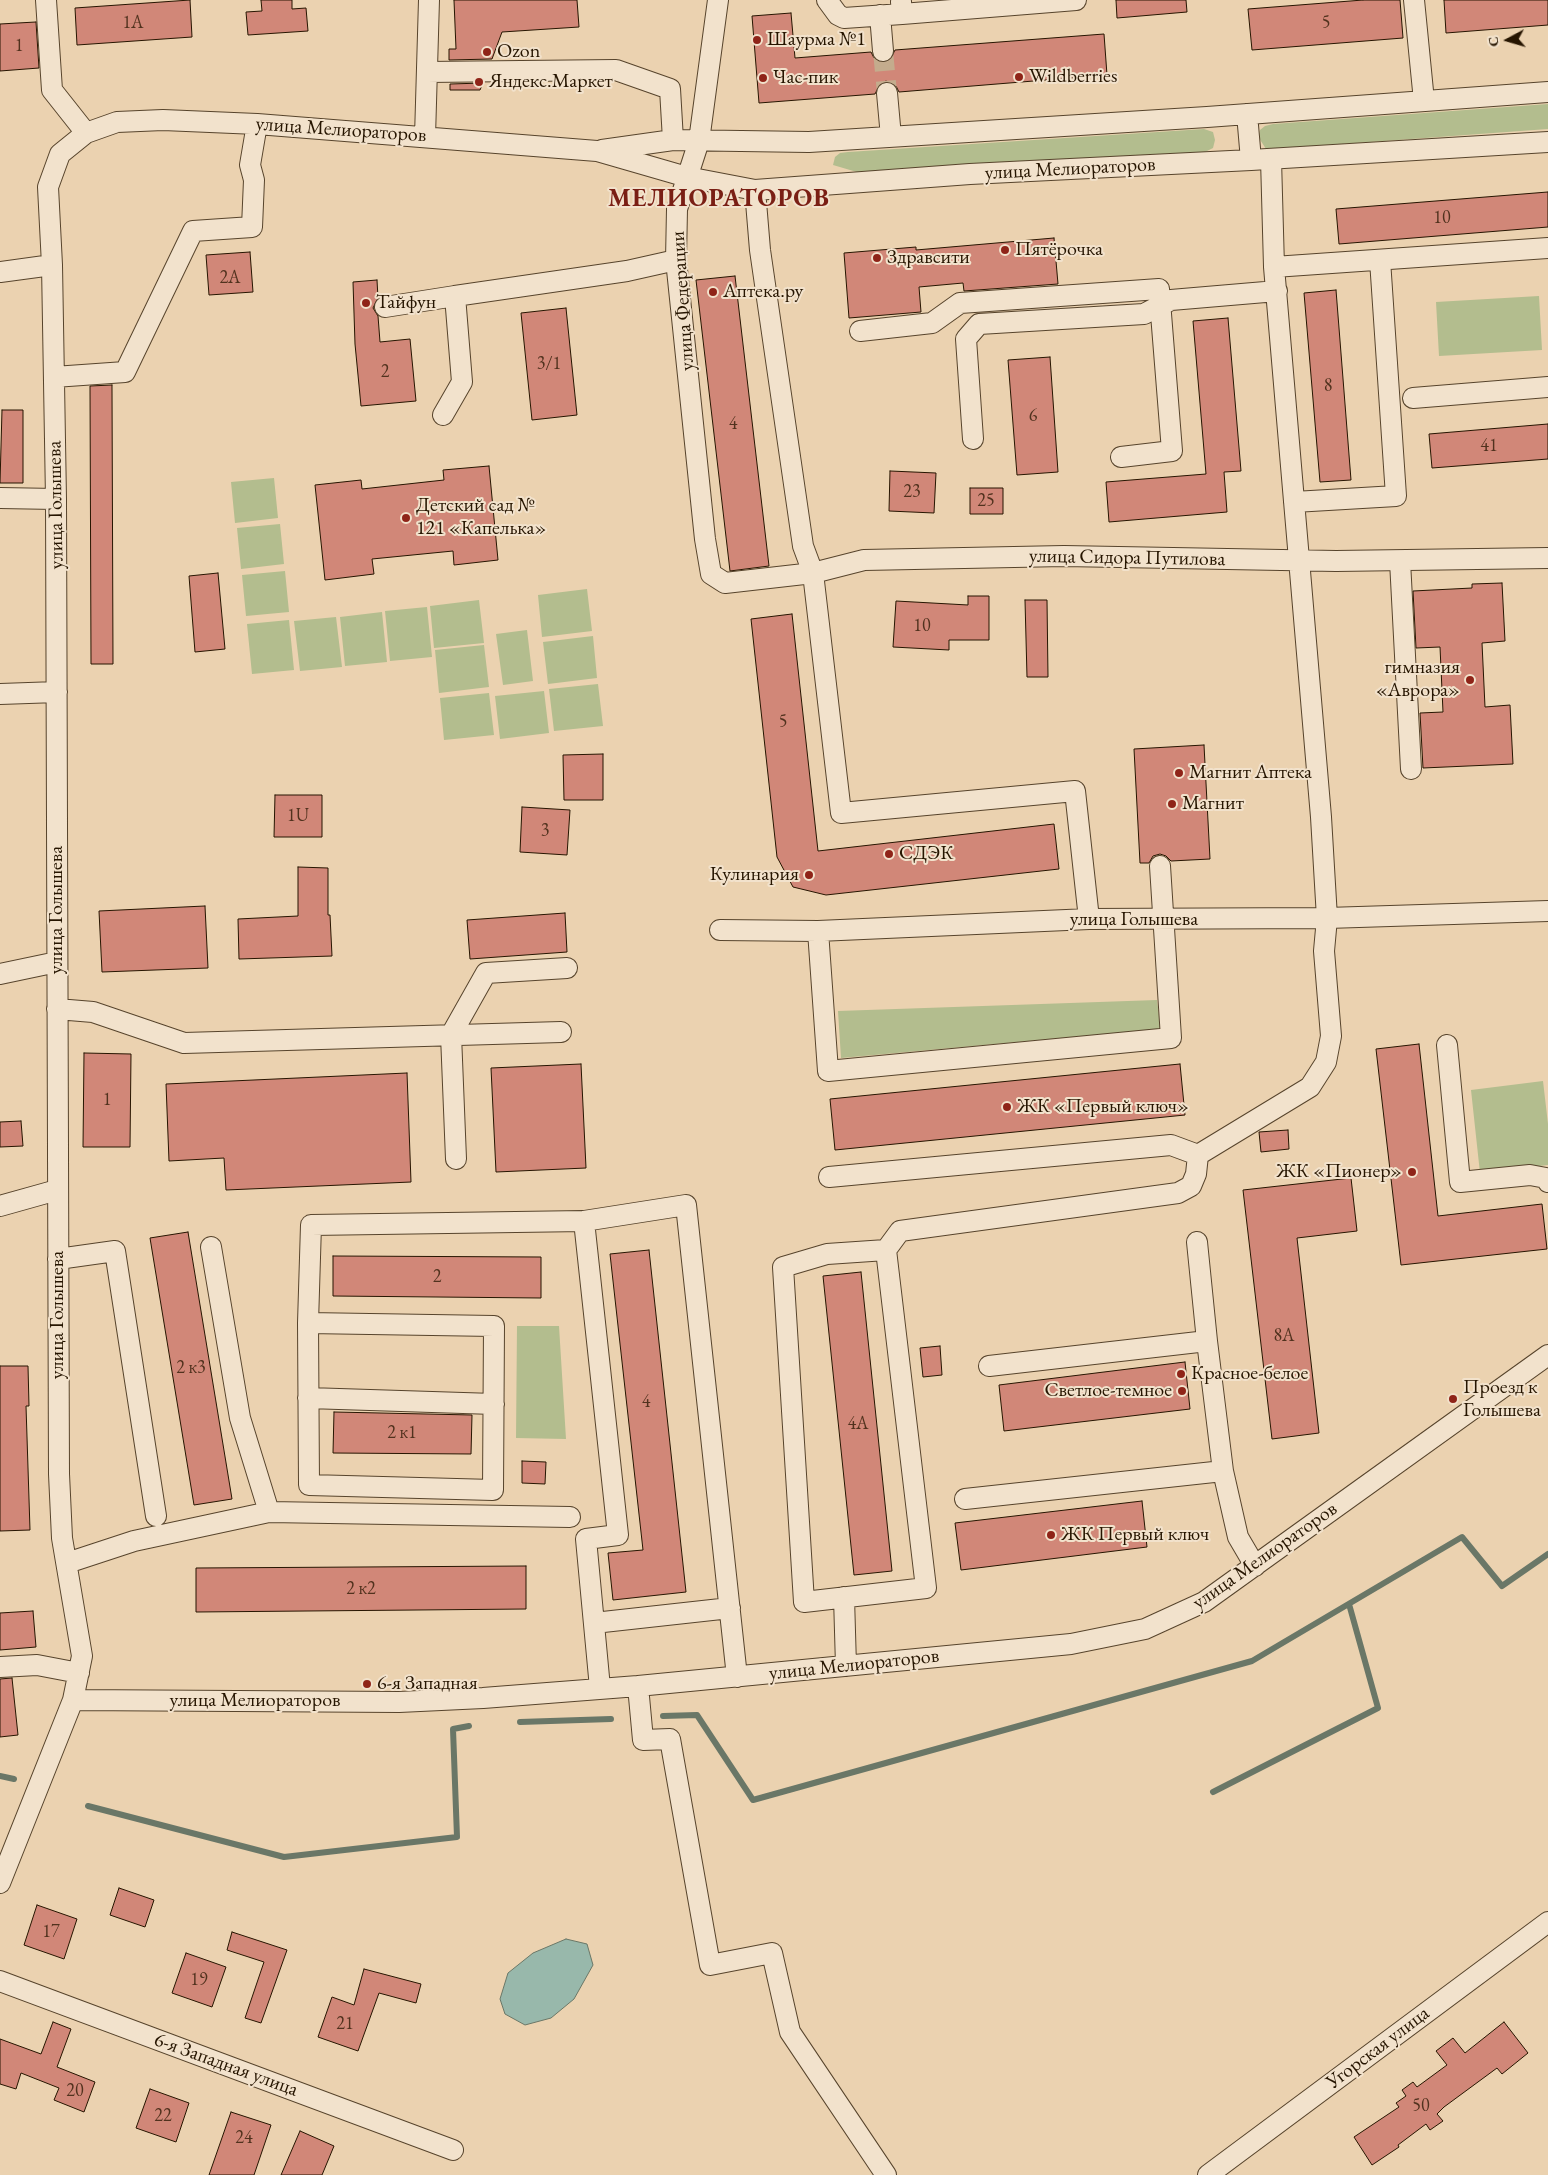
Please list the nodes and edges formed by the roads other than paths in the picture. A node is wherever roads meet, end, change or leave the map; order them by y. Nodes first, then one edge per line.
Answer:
1 (46, 0) edge
2 (429, 0) edge
3 (718, 0) edge
4 (827, 0) edge
5 (1076, 0) edge
6 (1414, 0) edge
7 (902, 7) edge
8 (880, 15) junction
9 (884, 51) tunnel mouth
10 (427, 72) junction
11 (1548, 92) edge
12 (887, 93) tunnel mouth
13 (1424, 101) junction
14 (1247, 114) junction
15 (257, 124) junction
16 (86, 133) junction
17 (425, 137) junction
18 (891, 137) junction
19 (672, 140) junction
20 (699, 141) junction
21 (1548, 142) edge
22 (597, 151) junction
23 (1271, 159) junction
24 (1251, 160) junction
25 (687, 177) junction
26 (755, 190) junction
27 (1548, 248) edge
28 (676, 260) junction
29 (1380, 260) junction
30 (52, 265) junction
31 (1274, 267) junction
32 (0, 272) edge
33 (1277, 291) junction
34 (455, 296) junction
35 (1159, 306) junction
36 (385, 307) dead end
37 (860, 331) dead end
38 (54, 377) junction
39 (1548, 387) edge
40 (1413, 398) dead end
41 (443, 414) dead end
42 (973, 439) dead end
43 (1121, 457) dead end
44 (0, 498) edge
45 (56, 498) junction
46 (1294, 502) junction
47 (1548, 558) edge
48 (1299, 560) junction
49 (1400, 561) junction
50 (813, 573) junction
51 (711, 574) joint
52 (56, 692) junction
53 (0, 694) edge
54 (1411, 770) dead end
55 (1160, 866) dead end
56 (1548, 911) edge
57 (1327, 918) junction
58 (1089, 919) junction
59 (1163, 920) junction
60 (720, 930) dead end
61 (818, 931) junction
62 (57, 962) junction
63 (567, 968) dead end
64 (0, 974) edge
65 (57, 1009) junction
66 (561, 1032) dead end
67 (451, 1035) junction
68 (1447, 1045) dead end
69 (1198, 1155) junction
70 (456, 1159) dead end
71 (830, 1177) dead end
72 (1548, 1182) edge
73 (57, 1190) junction
74 (0, 1206) edge
75 (584, 1222) junction
76 (1197, 1242) dead end
77 (212, 1247) dead end
78 (886, 1250) junction
79 (58, 1259) junction
80 (308, 1323) junction
81 (1207, 1341) junction
82 (1548, 1355) edge
83 (989, 1366) dead end
84 (308, 1398) junction
85 (494, 1404) junction
86 (1223, 1472) junction
87 (965, 1500) dead end
88 (269, 1512) junction
89 (156, 1516) dead end
90 (570, 1516) dead end
91 (67, 1564) junction
92 (1254, 1566) junction
93 (844, 1597) junction
94 (730, 1608) junction
95 (594, 1623) junction
96 (846, 1666) junction
97 (0, 1668) edge
98 (79, 1673) junction
99 (737, 1677) junction
100 (638, 1686) junction
101 (600, 1688) junction
102 (73, 1700) junction
103 (2, 1873) edge
104 (1548, 1922) edge
105 (0, 1981) edge
106 (453, 2150) dead end
107 (886, 2175) edge
108 (1208, 2175) edge

1 - 16 street
2 - 10 street
3 - 20 street, улица Федерации
4 - 8 street
5 - 7 street
6 - 13 street
7 - 8 street
8 - 9 street
10 - 17 street
10 - 19 street
11 - 13 street, улица Мелиораторов
12 - 18 street
13 - 14 street, улица Мелиораторов
14 - 18 street, улица Мелиораторов
14 - 24 street
15 - 16 street, улица Мелиораторов
15 - 17 street, улица Мелиораторов
15 - 38 street
16 - 30 street, улица Голышева
17 - 22 street, улица Мелиораторов
18 - 20 street, улица Мелиораторов
19 - 20 street, улица Мелиораторов
19 - 22 street, улица Мелиораторов
20 - 25 street, улица Федерации
21 - 23 street, улица Мелиораторов
22 - 25 street, улица Мелиораторов
23 - 24 street, улица Мелиораторов
23 - 31 street
24 - 26 street, улица Мелиораторов
25 - 26 street, улица Мелиораторов
25 - 28 street, улица Федерации
26 - 50 street
27 - 29 street
28 - 34 street
28 - 51 street, улица Федерации
29 - 31 street
29 - 46 street
30 - 32 street
30 - 38 street, улица Голышева
31 - 33 street
33 - 35 street
33 - 46 street
34 - 36 street
34 - 41 street
35 - 37 street
35 - 42 street
35 - 43 street
38 - 45 street, улица Голышева
39 - 40 street
44 - 45 street
45 - 52 street, улица Голышева
46 - 48 street
47 - 49 street, улица Сидора Путилова
48 - 49 street, улица Сидора Путилова
48 - 50 street, улица Сидора Путилова
48 - 57 street
49 - 54 street
50 - 51 street, улица Сидора Путилова
50 - 58 street
52 - 53 street
52 - 62 street, улица Голышева
55 - 59 street
56 - 57 street, улица Голышева
57 - 59 street, улица Голышева
57 - 69 street
58 - 59 street, улица Голышева
58 - 61 street, улица Голышева
59 - 61 street
60 - 61 street, улица Голышева
62 - 64 street
62 - 65 street, улица Голышева
63 - 67 street
65 - 67 street
65 - 73 street, улица Голышева
66 - 67 street
67 - 70 street
68 - 72 street
69 - 71 street
69 - 78 street
73 - 74 street
73 - 79 street, улица Голышева
75 - 80 street
75 - 94 street
75 - 95 street
76 - 81 street
77 - 88 street
78 - 93 street
78 - 93 street
79 - 89 street
79 - 91 street, улица Голышева
80 - 84 street
80 - 85 street
81 - 83 street
81 - 86 street
82 - 92 street, улица Мелиораторов
84 - 85 street
84 - 85 street
86 - 87 street
86 - 92 street
88 - 90 street
88 - 91 street
91 - 98 street, улица Голышева
92 - 96 street, улица Мелиораторов
93 - 96 street
94 - 95 street
94 - 99 street
95 - 101 street
96 - 99 street, улица Мелиораторов
97 - 98 street
98 - 102 street, улица Голышева
99 - 100 street, улица Мелиораторов
100 - 101 street, улица Мелиораторов
100 - 107 street
101 - 102 street, улица Мелиораторов
102 - 103 street, улица Голышева
104 - 108 street, Угорская улица
105 - 106 street, 6-я Западная улица

